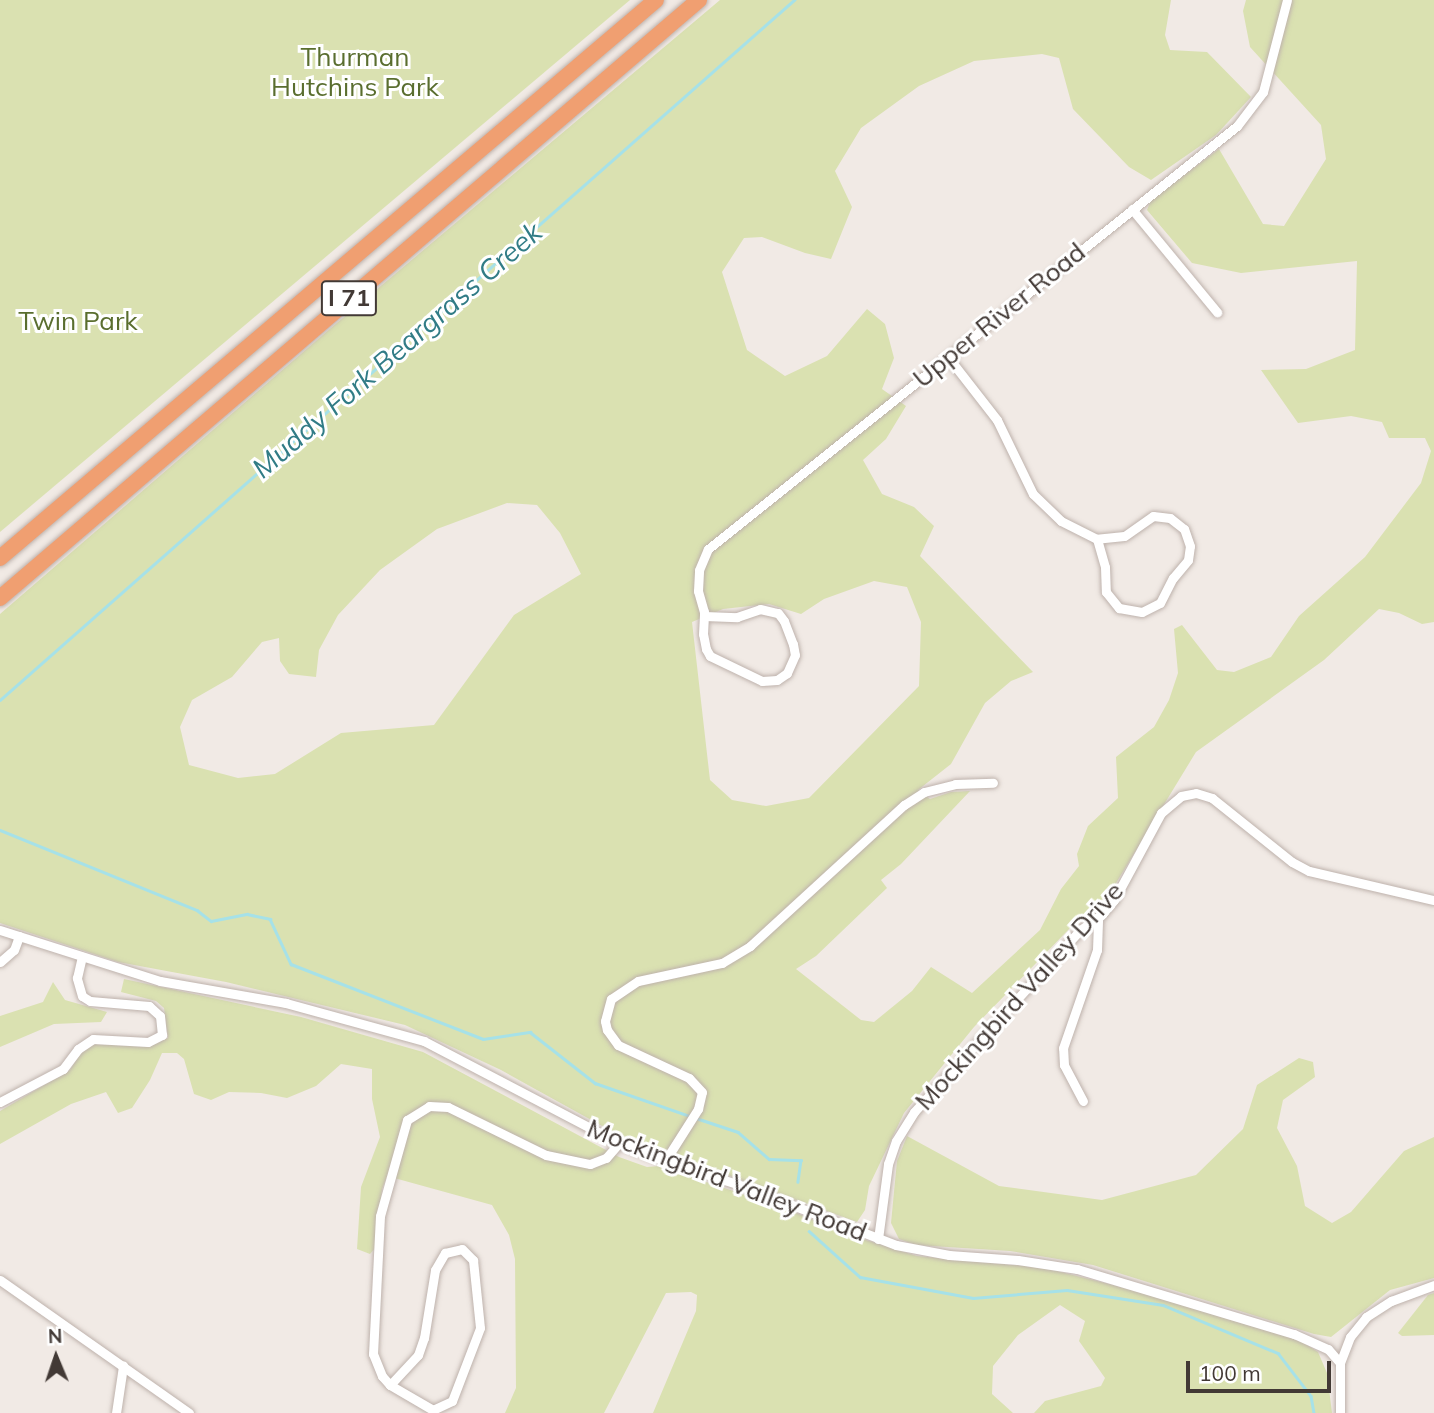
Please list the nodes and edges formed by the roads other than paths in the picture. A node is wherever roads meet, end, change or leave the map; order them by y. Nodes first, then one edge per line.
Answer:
1 (656, 0) edge
2 (699, 0) edge
3 (1287, 0) edge
4 (1132, 209) junction
5 (1217, 312) dead end
6 (948, 357) junction
7 (1097, 539) junction
8 (0, 558) edge
9 (0, 598) edge
10 (704, 616) junction
11 (993, 783) dead end
12 (1434, 900) edge
13 (1098, 917) junction
14 (0, 930) edge
15 (19, 936) junction
16 (82, 957) junction
17 (0, 962) edge
18 (1083, 1101) dead end
19 (0, 1102) edge
20 (619, 1143) junction
21 (665, 1161) junction
22 (878, 1239) junction
23 (0, 1280) edge
24 (1434, 1285) edge
25 (1340, 1363) junction
26 (123, 1366) junction
27 (390, 1385) junction
28 (116, 1413) edge
29 (189, 1413) edge
30 (1340, 1413) edge

1 - 8 highway, I 71
2 - 9 highway, I 71
3 - 4 street, Upper River Road
4 - 5 street
4 - 6 street, Upper River Road
6 - 7 street
6 - 10 street, Upper River Road
7 - 7 street
10 - 10 street, Upper River Road
11 - 21 street
12 - 13 street, Mockingbird Valley Drive
13 - 18 street
13 - 22 street, Mockingbird Valley Drive
14 - 15 street, Mockingbird Valley Road
15 - 16 street, Mockingbird Valley Road
15 - 17 street
16 - 19 street
16 - 20 street, Mockingbird Valley Road
20 - 21 street, Mockingbird Valley Road
20 - 27 street
21 - 22 street, Mockingbird Valley Road
22 - 25 street, Mockingbird Valley Road
23 - 26 street
24 - 25 street
25 - 30 street
26 - 28 street
26 - 29 street
27 - 27 street

